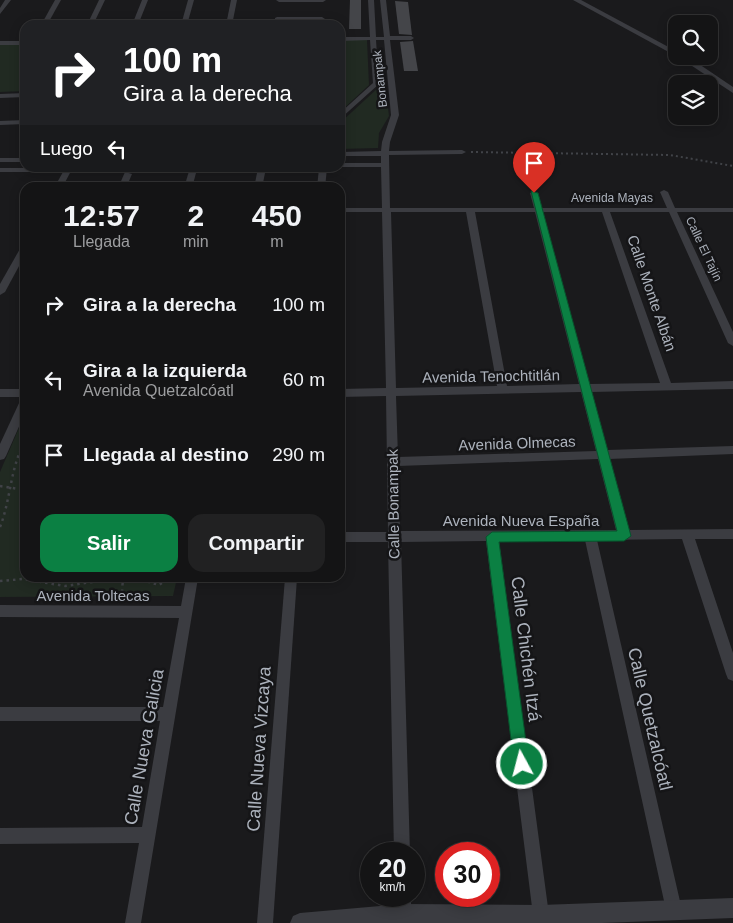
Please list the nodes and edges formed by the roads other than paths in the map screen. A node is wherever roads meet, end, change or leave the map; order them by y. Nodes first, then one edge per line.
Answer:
1 (8, 0) edge
2 (58, 0) edge
3 (102, 0) edge
4 (145, 0) edge
5 (191, 0) edge
6 (234, 0) edge
7 (279, 0) edge
8 (322, 0) edge
9 (371, 0) edge
10 (384, 0) edge
11 (576, 0) edge
12 (0, 12) edge
13 (47, 20) edge
14 (92, 20) edge
15 (137, 20) edge
16 (185, 20) edge
17 (230, 20) edge
18 (276, 20) edge
19 (322, 20) edge
20 (662, 36) dead end
21 (387, 38) junction
22 (411, 38) dead end
23 (345, 39) edge
24 (373, 39) junction
25 (668, 40) edge
26 (0, 43) edge
27 (20, 43) edge
28 (668, 50) edge
29 (694, 65) edge
30 (708, 65) edge
31 (733, 81) edge
32 (733, 91) edge
33 (20, 95) edge
34 (0, 96) edge
35 (345, 112) edge
36 (20, 122) edge
37 (0, 123) edge
38 (462, 152) road end
39 (345, 155) edge
40 (385, 159) junction
41 (0, 160) edge
42 (20, 160) edge
43 (345, 164) edge
44 (20, 169) edge
45 (0, 170) edge
46 (192, 173) dead end
47 (128, 174) dead end
48 (125, 182) edge
49 (190, 182) edge
50 (664, 192) dead end
51 (534, 193) dead end
52 (345, 210) edge
53 (386, 210) junction
54 (470, 210) junction
55 (538, 210) junction
56 (605, 210) junction
57 (672, 210) junction
58 (733, 210) edge
59 (20, 256) edge
60 (0, 292) edge
61 (733, 343) edge
62 (733, 385) edge
63 (667, 387) junction
64 (586, 388) junction
65 (503, 390) junction
66 (0, 393) edge
67 (20, 393) edge
68 (345, 393) edge
69 (390, 393) junction
70 (20, 412) edge
71 (733, 450) edge
72 (603, 455) junction
73 (0, 456) edge
74 (392, 462) junction
75 (733, 534) edge
76 (687, 535) junction
77 (590, 536) junction
78 (624, 536) junction
79 (345, 537) edge
80 (394, 537) junction
81 (492, 537) junction
82 (191, 582) edge
83 (291, 582) edge
84 (0, 610) edge
85 (186, 612) junction
86 (733, 674) edge
87 (0, 714) edge
88 (168, 714) junction
89 (148, 834) junction
90 (0, 836) edge
91 (402, 842) edge
92 (733, 908) edge
93 (674, 910) junction
94 (403, 911) edge
95 (541, 915) junction
96 (133, 923) edge
97 (265, 923) edge
98 (300, 923) edge

1 - 12 street
2 - 13 street
3 - 14 street
4 - 15 street
5 - 16 street
6 - 17 street
7 - 8 street
7 - 18 street
8 - 19 street
9 - 24 street, Bonampak
10 - 21 street, Bonampak
11 - 28 street
20 - 25 street
21 - 22 street
21 - 24 street
21 - 40 street, Bonampak
23 - 24 street
24 - 35 street, Bonampak
26 - 27 street
29 - 32 street
30 - 31 street
33 - 34 street
36 - 37 street
38 - 40 street
39 - 40 street
40 - 43 street
40 - 53 street, Calle Bonampak
41 - 42 street
44 - 45 street
46 - 49 street
47 - 48 street
50 - 57 street, Calle El Tajín
51 - 55 street
52 - 53 street, Avenida Mayas
53 - 54 street, Avenida Mayas
53 - 69 street, Calle Bonampak
54 - 55 street, Avenida Mayas
54 - 65 street
55 - 56 street, Avenida Mayas
55 - 64 street
56 - 57 street, Avenida Mayas
56 - 63 street, Calle Monte Albán
57 - 58 street, Avenida Mayas
57 - 61 street, Calle El Tajín
59 - 60 street
62 - 63 street, Avenida Tenochtitlán
63 - 64 street, Avenida Tenochtitlán
64 - 65 street, Avenida Tenochtitlán
64 - 72 street
65 - 69 street, Avenida Tenochtitlán
66 - 67 street
68 - 69 street, Avenida Tenochtitlán
69 - 74 street, Calle Bonampak
70 - 73 street
71 - 72 street, Avenida Olmecas
72 - 74 street, Avenida Olmecas
72 - 78 street
74 - 80 street, Calle Bonampak
75 - 76 street, Avenida Nueva España
76 - 78 street, Avenida Nueva España
76 - 86 street
77 - 78 street, Avenida Nueva España
77 - 81 street, Avenida Nueva España
77 - 93 street, Calle Quetzalcóatl
79 - 80 street, Avenida Nueva España
80 - 81 street, Avenida Nueva España
80 - 91 street, Calle Bonampak
81 - 95 street, Calle Chichén Itzá
82 - 85 street, Calle Nueva Galicia
83 - 97 street, Calle Nueva Vizcaya
84 - 85 street, Avenida Toltecas
85 - 88 street, Calle Nueva Galicia
87 - 88 street
88 - 89 street, Calle Nueva Galicia
89 - 90 street
89 - 96 street, Calle Nueva Galicia
92 - 93 street
93 - 95 street
94 - 95 street
94 - 98 street

